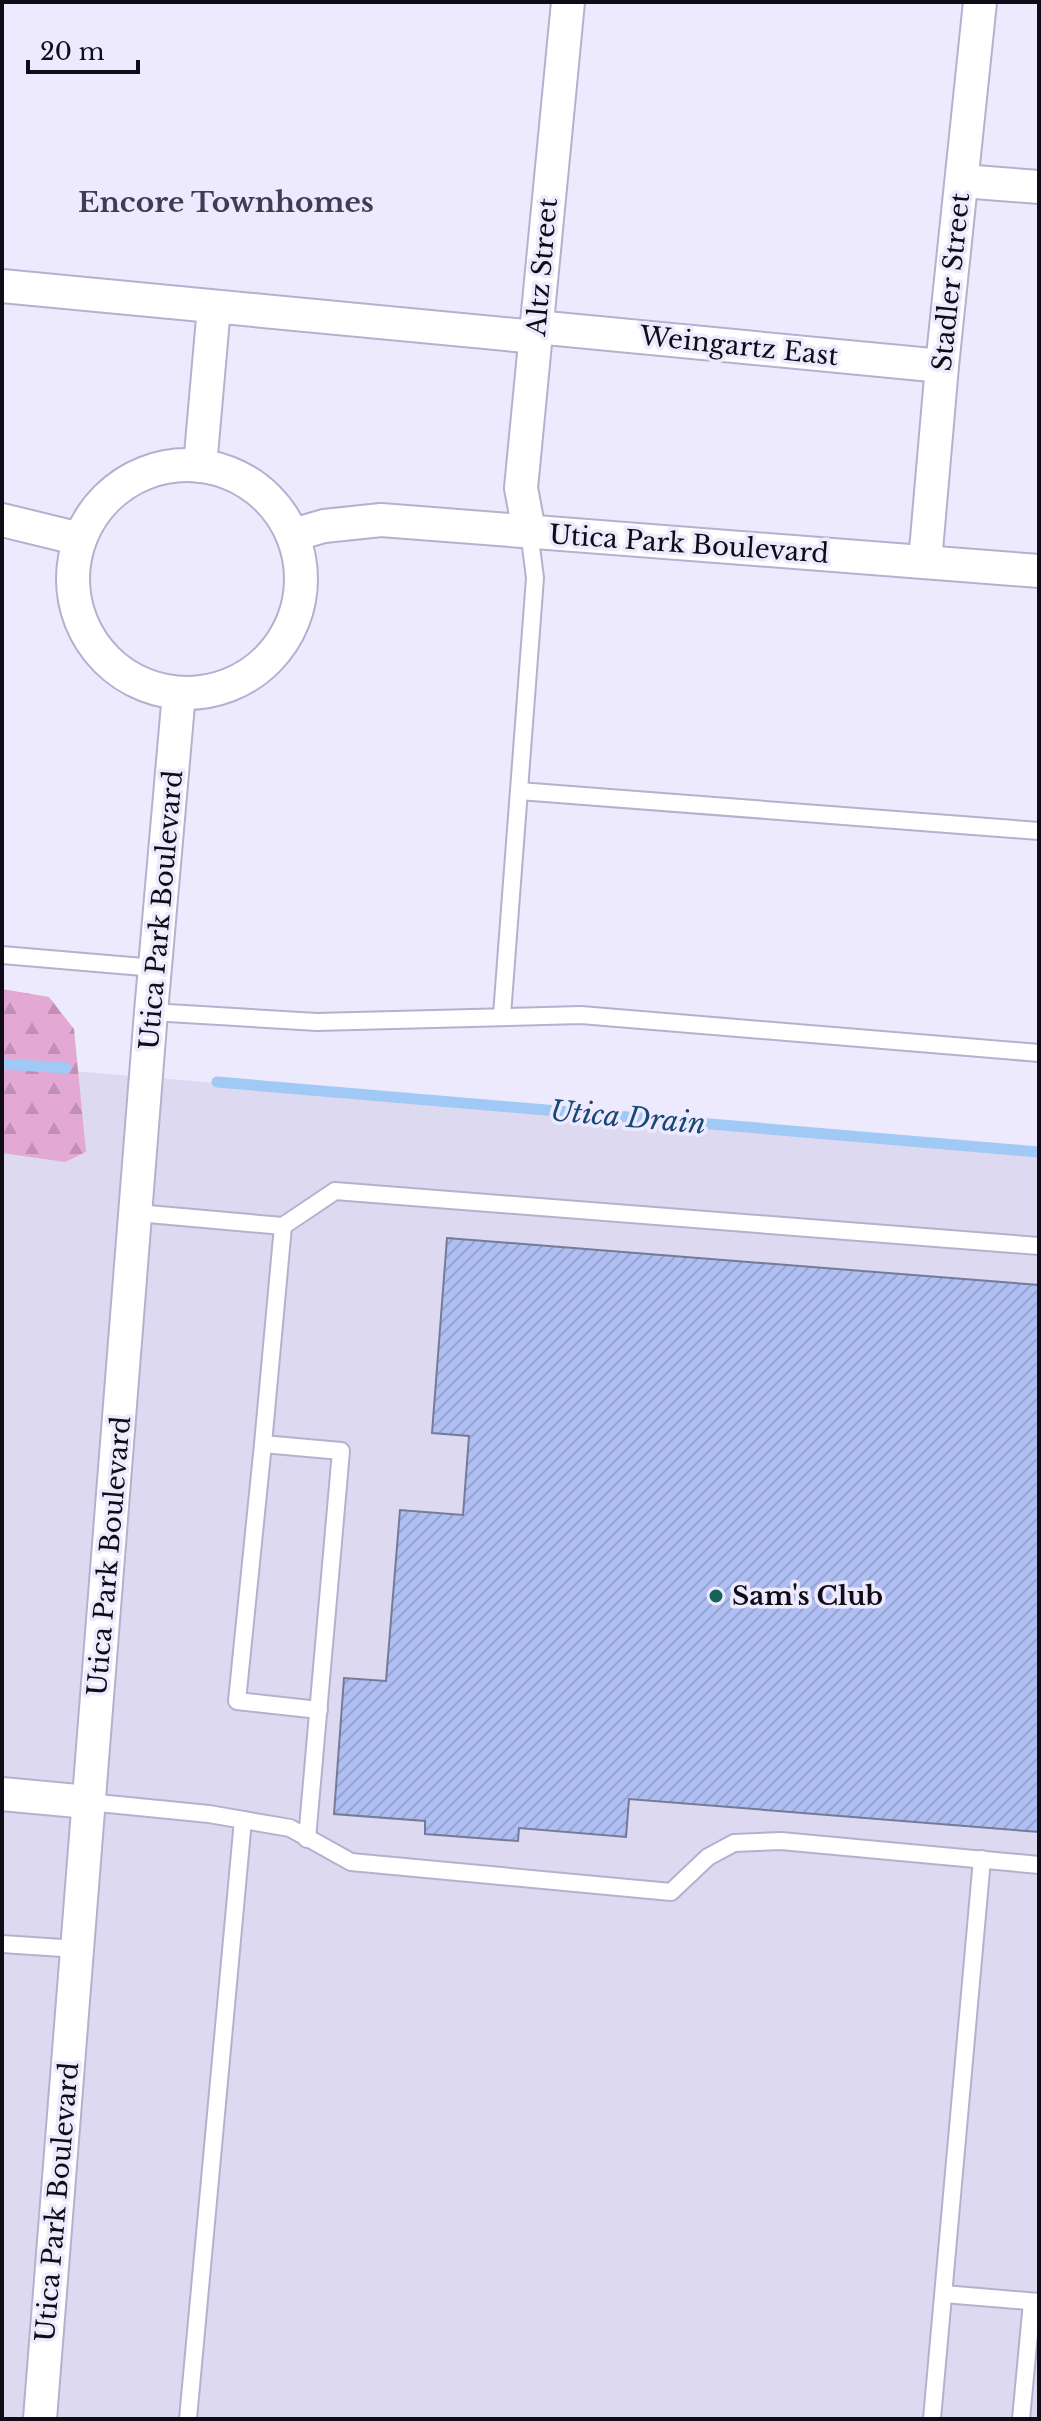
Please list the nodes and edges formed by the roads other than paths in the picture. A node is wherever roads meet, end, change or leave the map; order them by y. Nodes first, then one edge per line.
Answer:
1 (568, 2) edge
2 (980, 2) edge
3 (962, 181) junction
4 (1039, 187) edge
5 (2, 286) edge
6 (214, 307) junction
7 (536, 332) junction
8 (942, 366) junction
9 (200, 466) junction
10 (2, 520) edge
11 (529, 531) junction
12 (293, 535) junction
13 (80, 539) junction
14 (925, 562) junction
15 (1039, 571) edge
16 (179, 693) junction
17 (519, 791) junction
18 (1039, 831) edge
19 (2, 955) edge
20 (155, 968) junction
21 (151, 1012) junction
22 (502, 1015) junction
23 (1039, 1053) edge
24 (137, 1213) junction
25 (283, 1226) junction
26 (1039, 1246) edge
27 (263, 1444) junction
28 (319, 1710) junction
29 (2, 1794) edge
30 (88, 1802) junction
31 (243, 1820) junction
32 (307, 1839) junction
33 (982, 1859) junction
34 (1039, 1865) edge
35 (2, 1944) edge
36 (78, 1949) junction
37 (944, 2294) junction
38 (1036, 2302) edge
39 (40, 2419) edge
40 (188, 2419) edge
41 (932, 2419) edge
42 (1021, 2419) edge

1 - 7 street, Altz Street
2 - 3 street, Stadler Street
3 - 4 street
3 - 8 street, Stadler Street
5 - 6 street, Weingartz East
6 - 7 street, Weingartz East
6 - 9 street
7 - 8 street, Weingartz East
7 - 11 street, Altz Street
8 - 14 street, Stadler Street
9 - 12 street
9 - 13 street
10 - 13 street
11 - 12 street, Utica Park Boulevard
11 - 14 street, Utica Park Boulevard
11 - 17 lane
12 - 16 street
13 - 16 street
14 - 15 street, Utica Park Boulevard
16 - 20 street, Utica Park Boulevard
17 - 18 lane
17 - 22 lane
19 - 20 lane
20 - 21 street, Utica Park Boulevard
21 - 22 lane
21 - 24 street, Utica Park Boulevard
22 - 23 lane
24 - 25 lane
24 - 30 street, Utica Park Boulevard
25 - 26 lane
25 - 27 lane
27 - 28 lane
27 - 28 lane
28 - 32 lane
29 - 30 street
30 - 31 lane
30 - 36 street, Utica Park Boulevard
31 - 32 lane
31 - 40 lane
32 - 33 lane
33 - 34 lane
33 - 37 lane
35 - 36 lane
36 - 39 street, Utica Park Boulevard
37 - 38 lane
37 - 41 lane
38 - 42 lane

